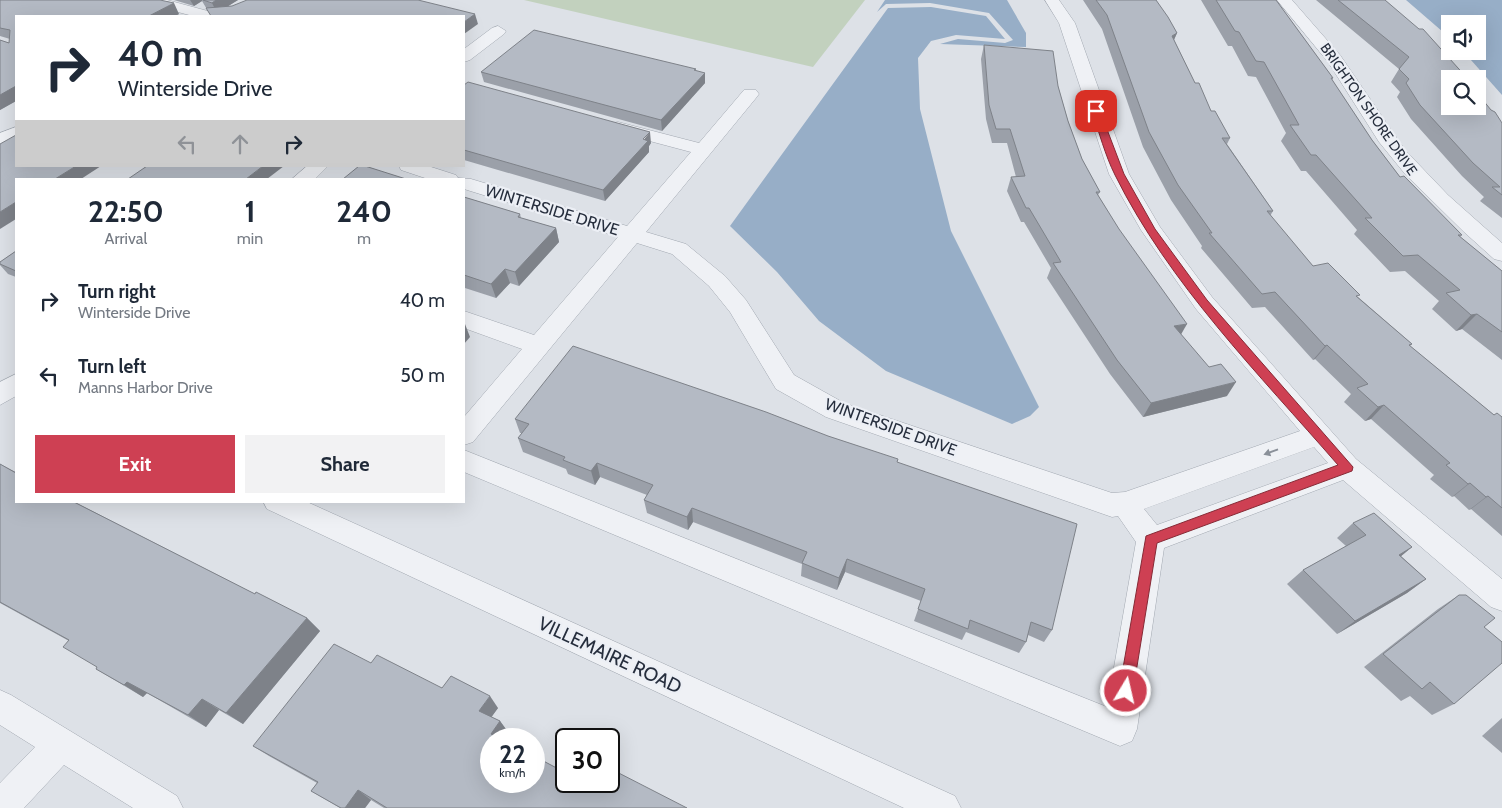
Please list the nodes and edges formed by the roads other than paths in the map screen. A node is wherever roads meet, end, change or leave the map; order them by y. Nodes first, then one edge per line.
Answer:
1 (149, 0) edge
2 (1052, 0) edge
3 (1284, 0) edge
4 (206, 15) edge
5 (498, 32) dead end
6 (465, 56) edge
7 (750, 94) dead end
8 (598, 121) edge
9 (15, 133) edge
10 (0, 141) edge
11 (703, 150) junction
12 (318, 167) edge
13 (411, 167) edge
14 (303, 178) edge
15 (446, 178) edge
16 (465, 183) edge
17 (632, 235) junction
18 (1502, 254) edge
19 (465, 319) edge
20 (538, 346) junction
21 (0, 373) edge
22 (15, 381) edge
23 (15, 383) edge
24 (0, 395) edge
25 (465, 434) edge
26 (1317, 435) junction
27 (465, 461) edge
28 (1347, 467) junction
29 (282, 503) edge
30 (1125, 504) junction
31 (1151, 540) junction
32 (1502, 597) edge
33 (0, 706) edge
34 (61, 744) junction
35 (0, 808) edge
36 (164, 808) edge
37 (943, 808) edge

1 - 4 street
2 - 26 street
3 - 18 street, BRIGHTON SHORE DRIVE
5 - 6 street
7 - 11 street
8 - 11 street
9 - 10 street
11 - 17 street
12 - 14 street
13 - 15 street
16 - 17 street, WINTERSIDE DRIVE
17 - 20 street
17 - 30 street, WINTERSIDE DRIVE
19 - 20 street
20 - 25 street
21 - 22 street
23 - 24 street
26 - 28 street
26 -> 30 street, WINTERSIDE DRIVE
27 - 31 street
28 - 31 street
28 - 32 street
29 - 37 street, VILLEMAIRE ROAD
30 - 31 street
33 - 34 street
34 - 35 street
34 - 36 street

